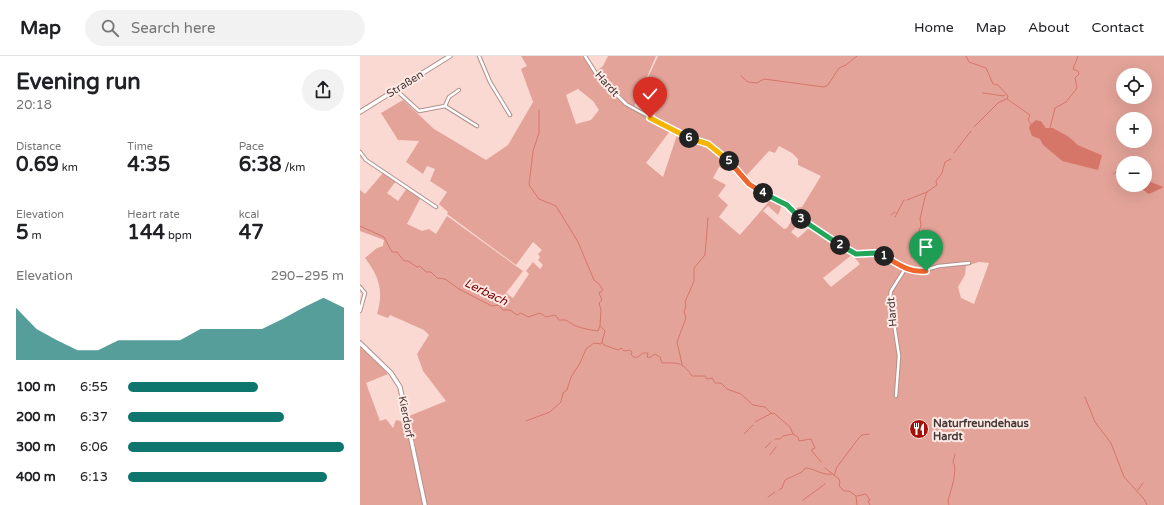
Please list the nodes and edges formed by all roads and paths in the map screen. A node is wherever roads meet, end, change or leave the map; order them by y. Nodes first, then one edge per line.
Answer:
1 (450, 56) edge
2 (479, 56) edge
3 (585, 56) edge
4 (396, 90) junction
5 (459, 90) dead end
6 (445, 106) junction
7 (360, 112) edge
8 (510, 115) dead end
9 (477, 126) dead end
10 (360, 152) edge
11 (436, 206) dead end
12 (969, 263) dead end
13 (905, 269) junction
14 (360, 287) edge
15 (360, 312) edge
16 (360, 343) edge
17 (896, 396) dead end
18 (424, 505) edge

1 - 4 main road, Straßen
2 - 8 street
3 - 13 street, Hardt
4 - 6 street
4 - 7 main road, Straßen
5 - 6 street
6 - 9 street
10 - 11 street
12 - 13 street
13 - 17 street, Hardt
14 - 15 street
16 - 18 main road, Kierdorf

